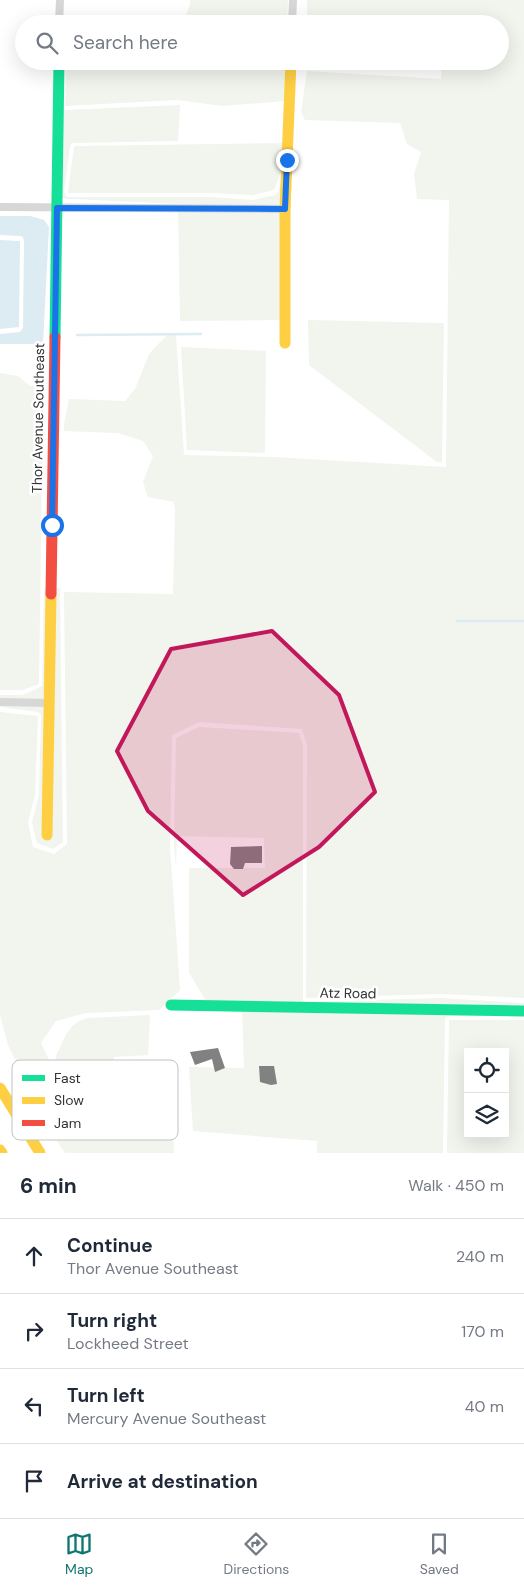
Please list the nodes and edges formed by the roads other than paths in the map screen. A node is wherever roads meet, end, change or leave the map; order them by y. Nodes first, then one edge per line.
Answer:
1 (60, 0) edge
2 (293, 0) edge
3 (59, 15) edge
4 (292, 15) edge
5 (59, 70) edge
6 (291, 70) edge
7 (0, 208) edge
8 (57, 208) junction
9 (285, 209) junction
10 (285, 343) dead end
11 (0, 702) edge
12 (49, 703) junction
13 (48, 835) dead end
14 (171, 1005) dead end
15 (524, 1011) edge
16 (0, 1088) edge
17 (12, 1108) edge
18 (32, 1140) edge
19 (40, 1153) edge

1 - 3 street
2 - 4 street
5 - 8 main road, Thor Avenue Southeast
6 - 9 main road
7 - 8 street
8 - 9 street
8 - 12 main road, Thor Avenue Southeast
9 - 10 main road
11 - 12 street
12 - 13 main road, Thor Avenue Southeast
14 - 15 main road, Atz Road
16 - 17 main road
18 - 19 main road

